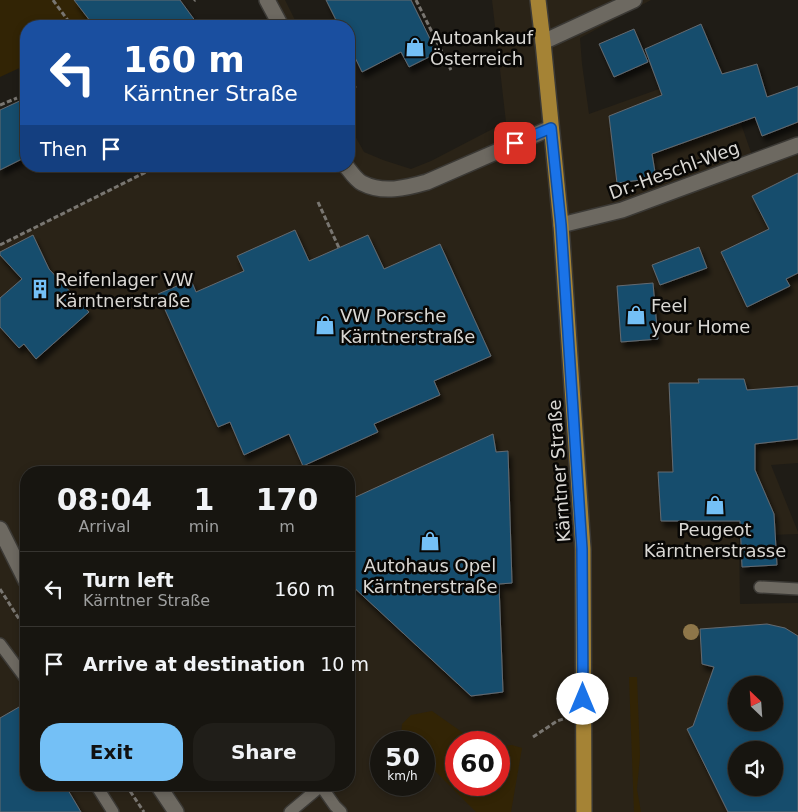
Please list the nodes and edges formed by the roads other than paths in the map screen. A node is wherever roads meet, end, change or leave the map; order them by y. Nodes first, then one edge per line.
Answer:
1 (267, 0) edge
2 (538, 0) edge
3 (634, 0) edge
4 (278, 20) edge
5 (543, 42) junction
6 (551, 128) junction
7 (798, 145) edge
8 (351, 172) edge
9 (561, 225) junction
10 (0, 529) edge
11 (20, 570) edge
12 (760, 587) dead end
13 (798, 589) edge
14 (0, 644) edge
15 (20, 671) edge
16 (100, 791) edge
17 (162, 791) edge
18 (315, 791) edge
19 (324, 791) edge
20 (113, 812) edge
21 (176, 812) edge
22 (290, 812) edge
23 (341, 812) edge
24 (584, 812) edge

1 - 4 street
2 - 5 main road, Kärntner Straße
3 - 5 street
5 - 6 main road, Kärntner Straße
6 - 8 street
6 - 9 main road, Kärntner Straße
7 - 9 street, Dr.-Heschl-Weg
9 - 24 main road, Kärntner Straße
10 - 11 street
12 - 13 lane
14 - 15 lane
16 - 20 lane
17 - 21 street
18 - 22 lane
19 - 23 lane

